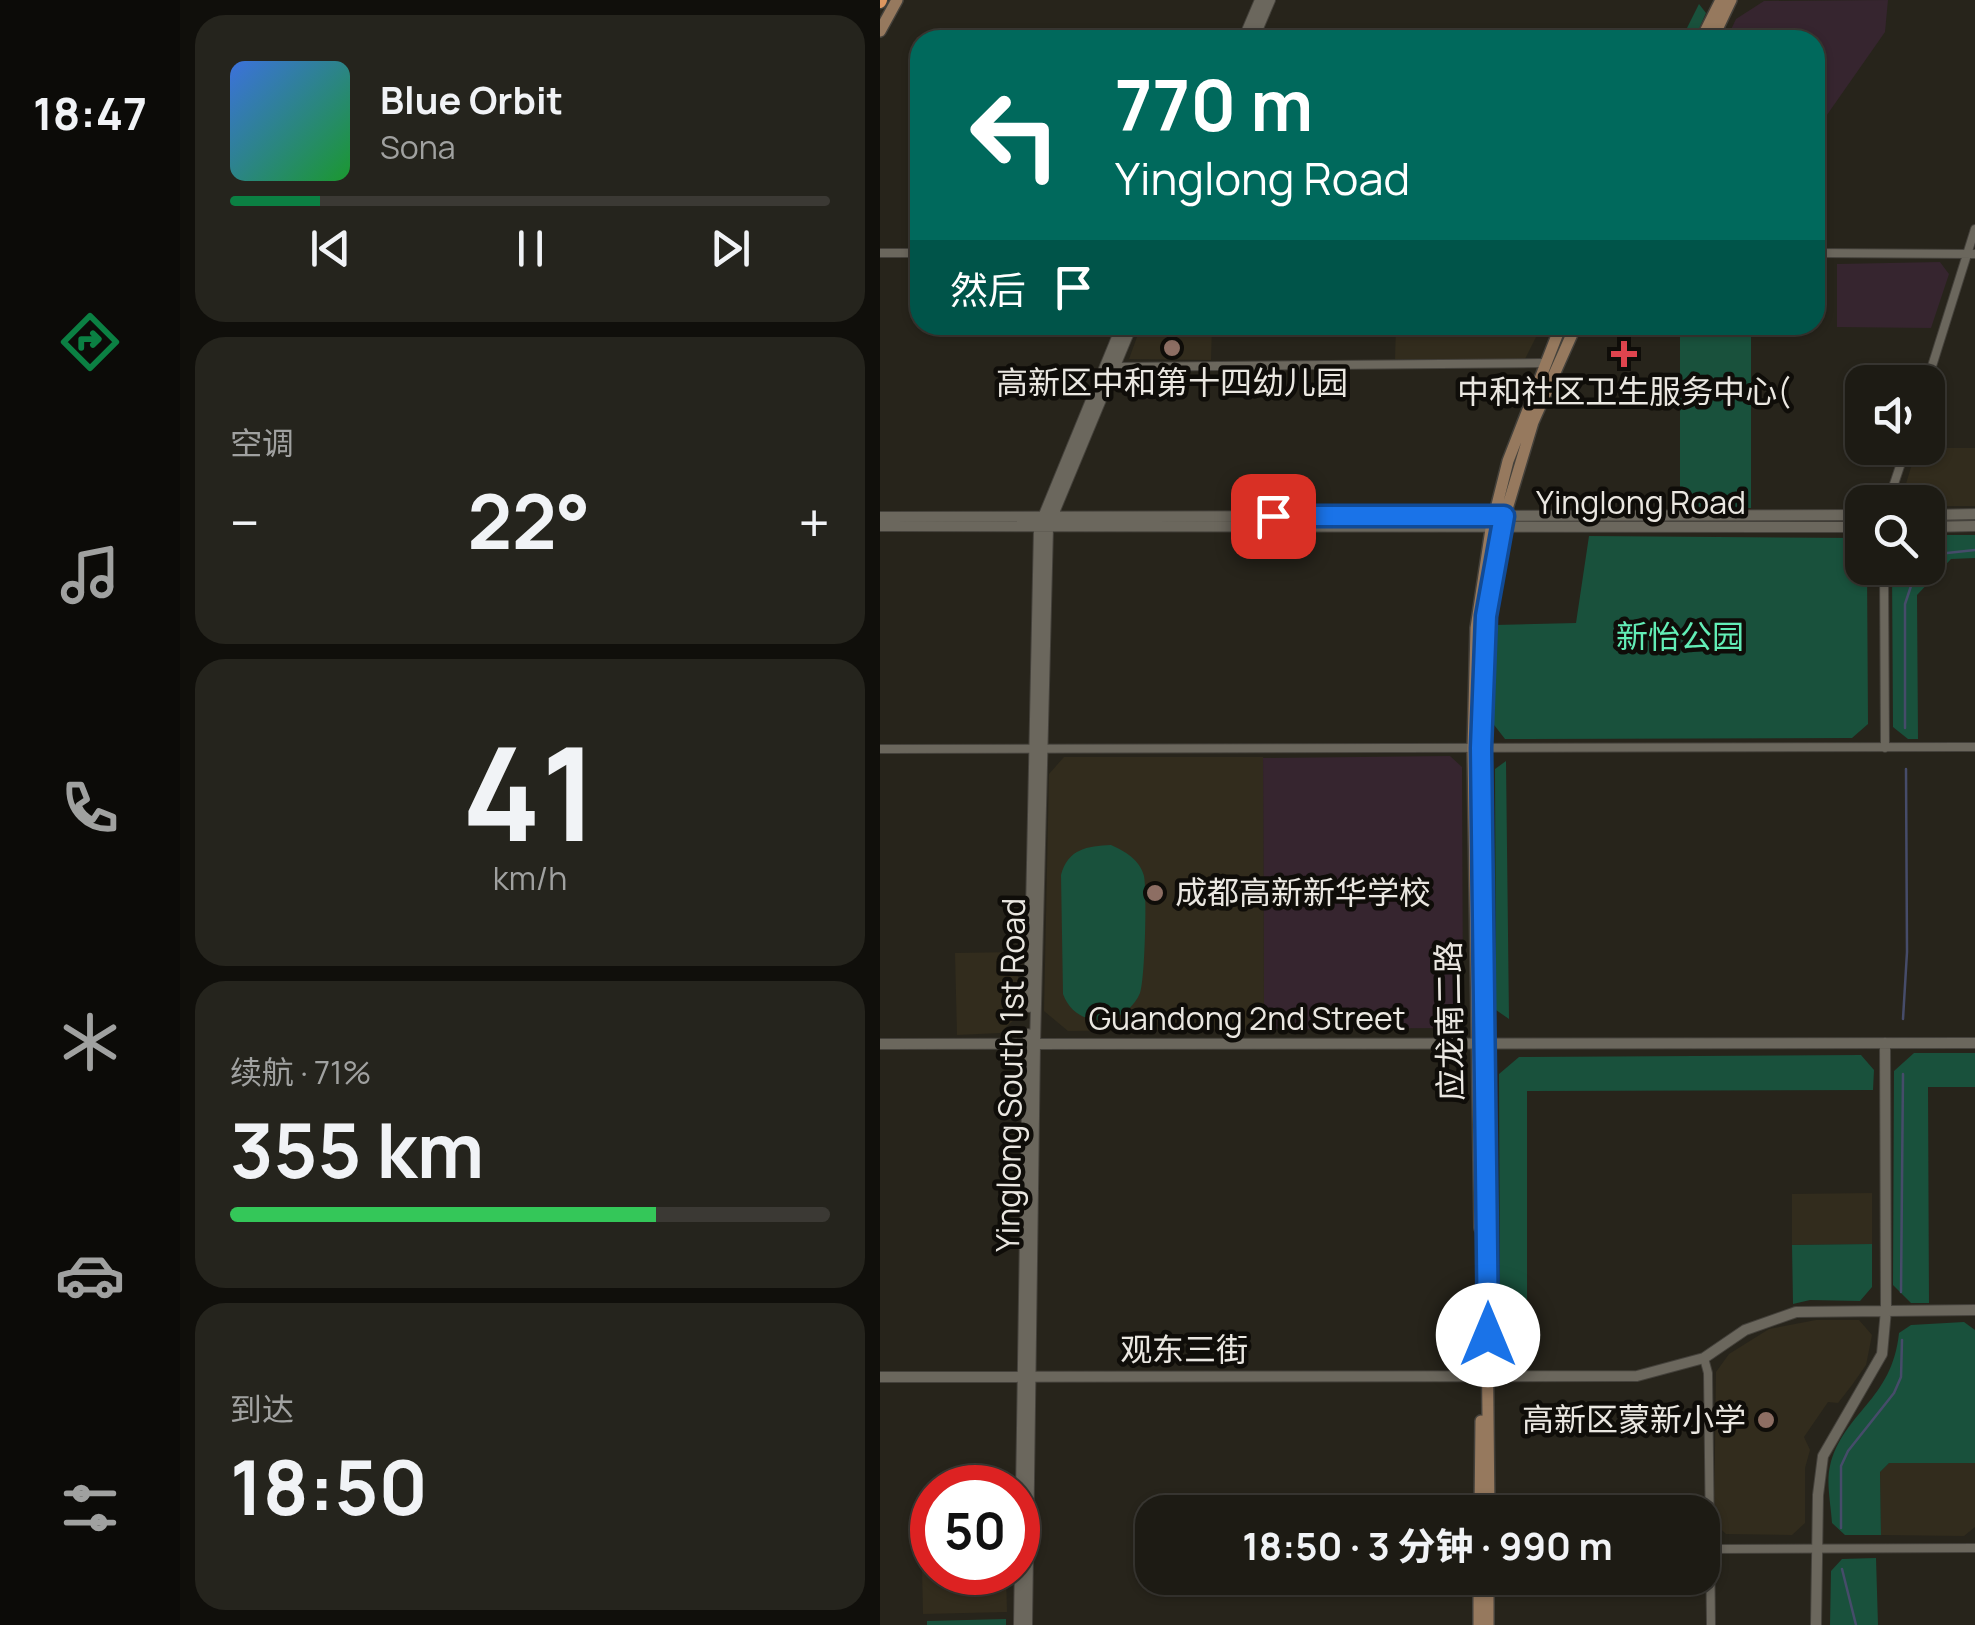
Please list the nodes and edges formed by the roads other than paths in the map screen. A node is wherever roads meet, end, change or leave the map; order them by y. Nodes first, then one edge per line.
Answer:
1 (897, 0) edge
2 (1260, 0) edge
3 (1270, 0) edge
4 (1721, 0) edge
5 (1732, 0) edge
6 (1248, 30) edge
7 (1257, 30) edge
8 (1706, 30) edge
9 (1717, 30) edge
10 (880, 31) edge
11 (1975, 230) edge
12 (880, 253) edge
13 (910, 253) edge
14 (1825, 253) edge
15 (1972, 254) edge
16 (1118, 335) edge
17 (1128, 335) edge
18 (1557, 335) edge
19 (1572, 335) edge
20 (1544, 364) junction
21 (1933, 365) edge
22 (1114, 367) junction
23 (1975, 514) edge
24 (1845, 515) edge
25 (1945, 515) edge
26 (880, 517) edge
27 (1045, 522) junction
28 (1498, 523) junction
29 (880, 526) edge
30 (1975, 526) edge
31 (1845, 527) edge
32 (1945, 527) edge
33 (1884, 585) edge
34 (1975, 747) edge
35 (1477, 748) junction
36 (1885, 748) junction
37 (880, 749) edge
38 (1039, 750) junction
39 (1885, 1043) junction
40 (1975, 1043) edge
41 (880, 1044) edge
42 (1031, 1044) junction
43 (1482, 1044) junction
44 (1886, 1310) junction
45 (1975, 1310) edge
46 (1704, 1358) junction
47 (1485, 1374) junction
48 (1026, 1375) junction
49 (880, 1377) edge
50 (1481, 1495) edge
51 (1488, 1495) edge
52 (1709, 1495) edge
53 (1816, 1548) junction
54 (1975, 1548) edge
55 (1720, 1549) edge
56 (1479, 1595) edge
57 (1488, 1595) edge
58 (1710, 1595) edge
59 (1019, 1625) edge
60 (1026, 1625) edge
61 (1479, 1625) edge
62 (1488, 1625) edge
63 (1710, 1625) edge
64 (1816, 1625) edge

1 - 10 main road
2 - 6 street
3 - 7 street
4 - 8 main road
5 - 9 main road
11 - 15 street
12 - 13 street
14 - 15 street
15 - 21 street
16 - 27 street
17 - 22 street
18 - 20 main road
19 - 28 main road
20 - 22 street
20 - 28 main road
22 - 27 street
23 - 25 street
24 - 28 street, Yinglong Road
26 - 27 street, Yinglong Road
27 - 28 street, Yinglong Road
27 - 29 street, Yinglong Road
27 - 38 street, Yinglong South 1st Road
28 - 31 street, Yinglong Road
28 - 35 main road, 应龙南二路
30 - 32 street
33 - 36 street
34 - 36 street
35 - 36 street
35 - 38 street
35 - 43 main road, 应龙南二路
37 - 38 street
38 - 42 street, Yinglong South 1st Road
39 - 40 street, Guandong 2nd Street
39 - 43 street, Guandong 2nd Street
39 - 44 street
41 - 42 street, Guandong 2nd Street
42 - 43 street, Guandong 2nd Street
42 - 48 street, Yinglong South 1st Road
43 - 47 main road, 应龙南二路
44 - 45 street, 观东三街
44 - 46 street, 观东三街
44 - 53 street
46 - 47 street, 观东三街
46 - 52 street
47 - 48 street, 观东三街
47 - 50 main road, 应龙南二路
47 - 51 main road, 应龙南二路
48 - 49 street, 观东三街
48 - 59 street, Yinglong South 1st Road
48 - 60 street, Yinglong South 1st Road
53 - 54 street
53 - 55 street
53 - 64 street
56 - 61 main road
57 - 62 main road
58 - 63 street

